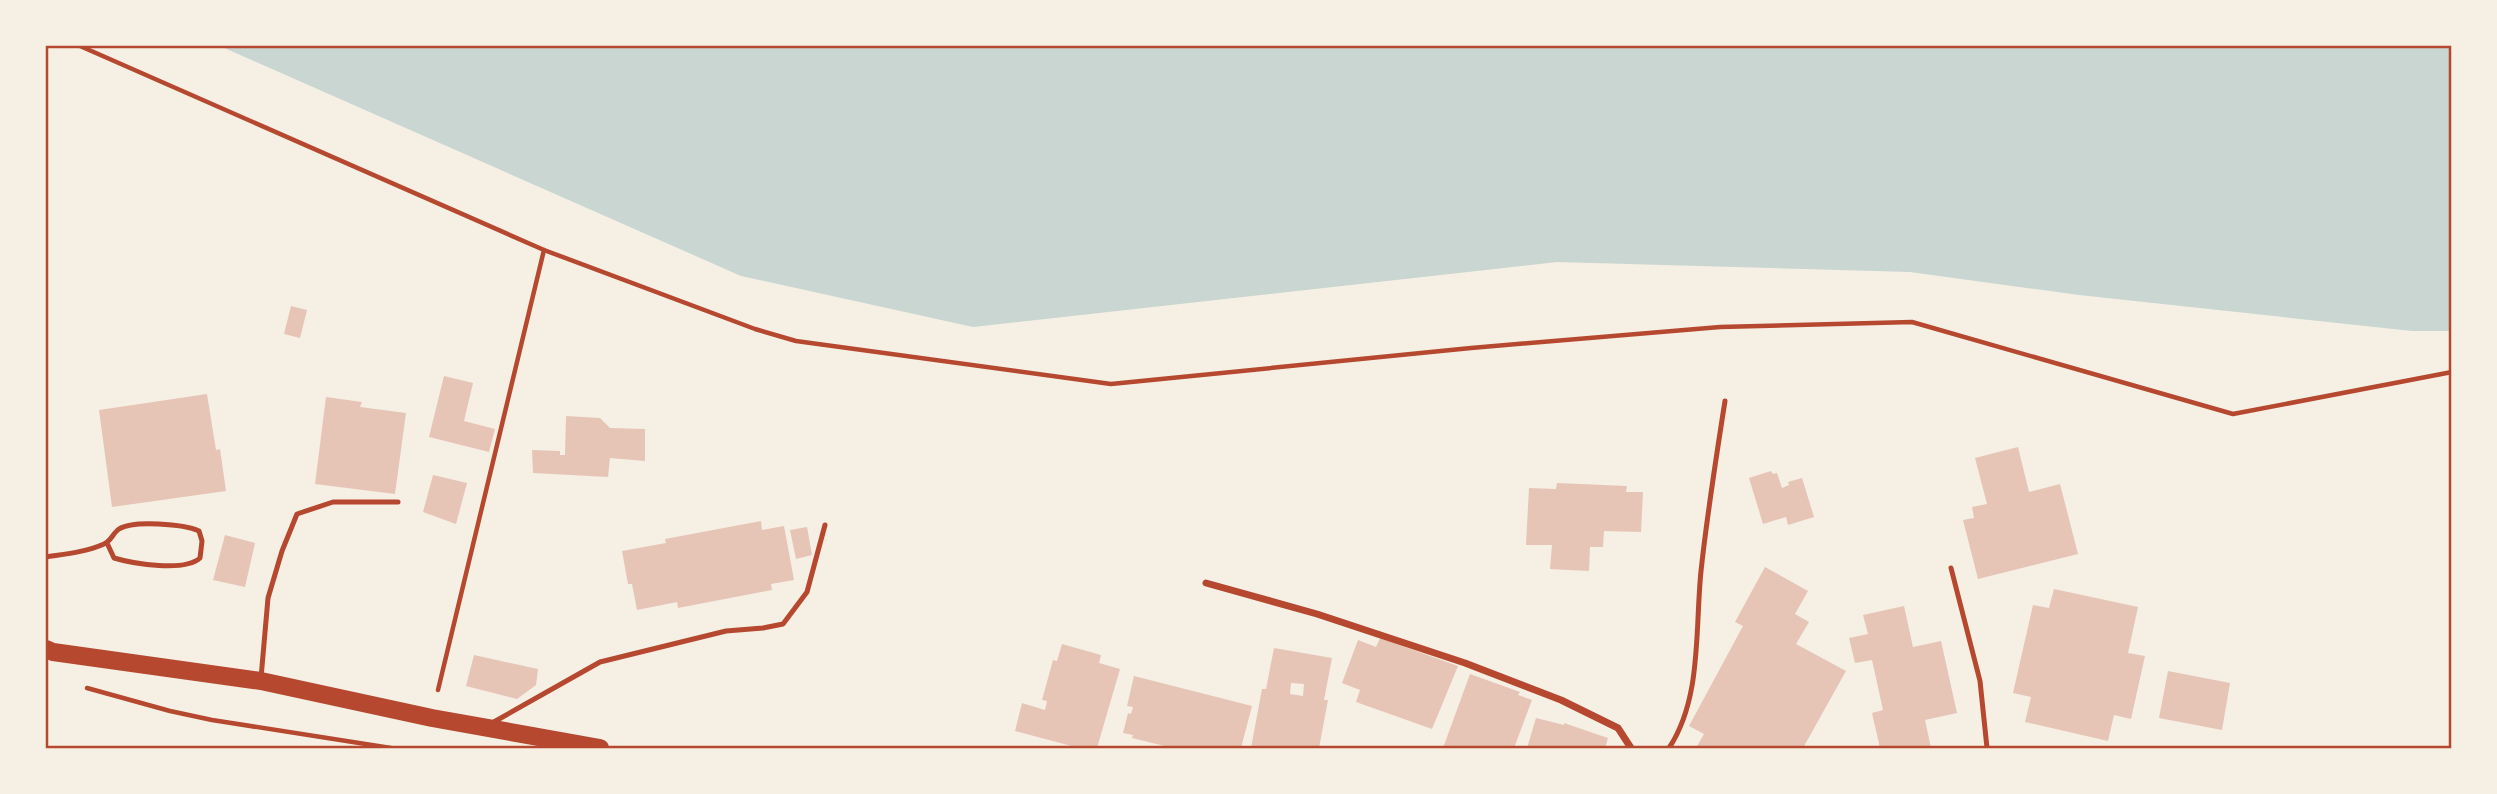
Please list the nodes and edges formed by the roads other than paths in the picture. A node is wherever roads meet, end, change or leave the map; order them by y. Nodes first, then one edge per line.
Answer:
1 (1725, 401) dead end
2 (398, 502) dead end
3 (825, 524) dead end
4 (107, 543) junction
5 (46, 557) edge
6 (1951, 568) dead end
7 (1206, 583) dead end
8 (46, 649) edge
9 (261, 681) junction
10 (483, 728) junction
11 (600, 748) edge
12 (1631, 748) edge
13 (1669, 748) edge
14 (1987, 748) edge

1 - 13 lane
2 - 9 lane
3 - 10 lane
4 - 4 lane
4 - 5 lane
6 - 14 lane
7 - 12 street
8 - 9 main road
9 - 10 main road
10 - 11 main road

